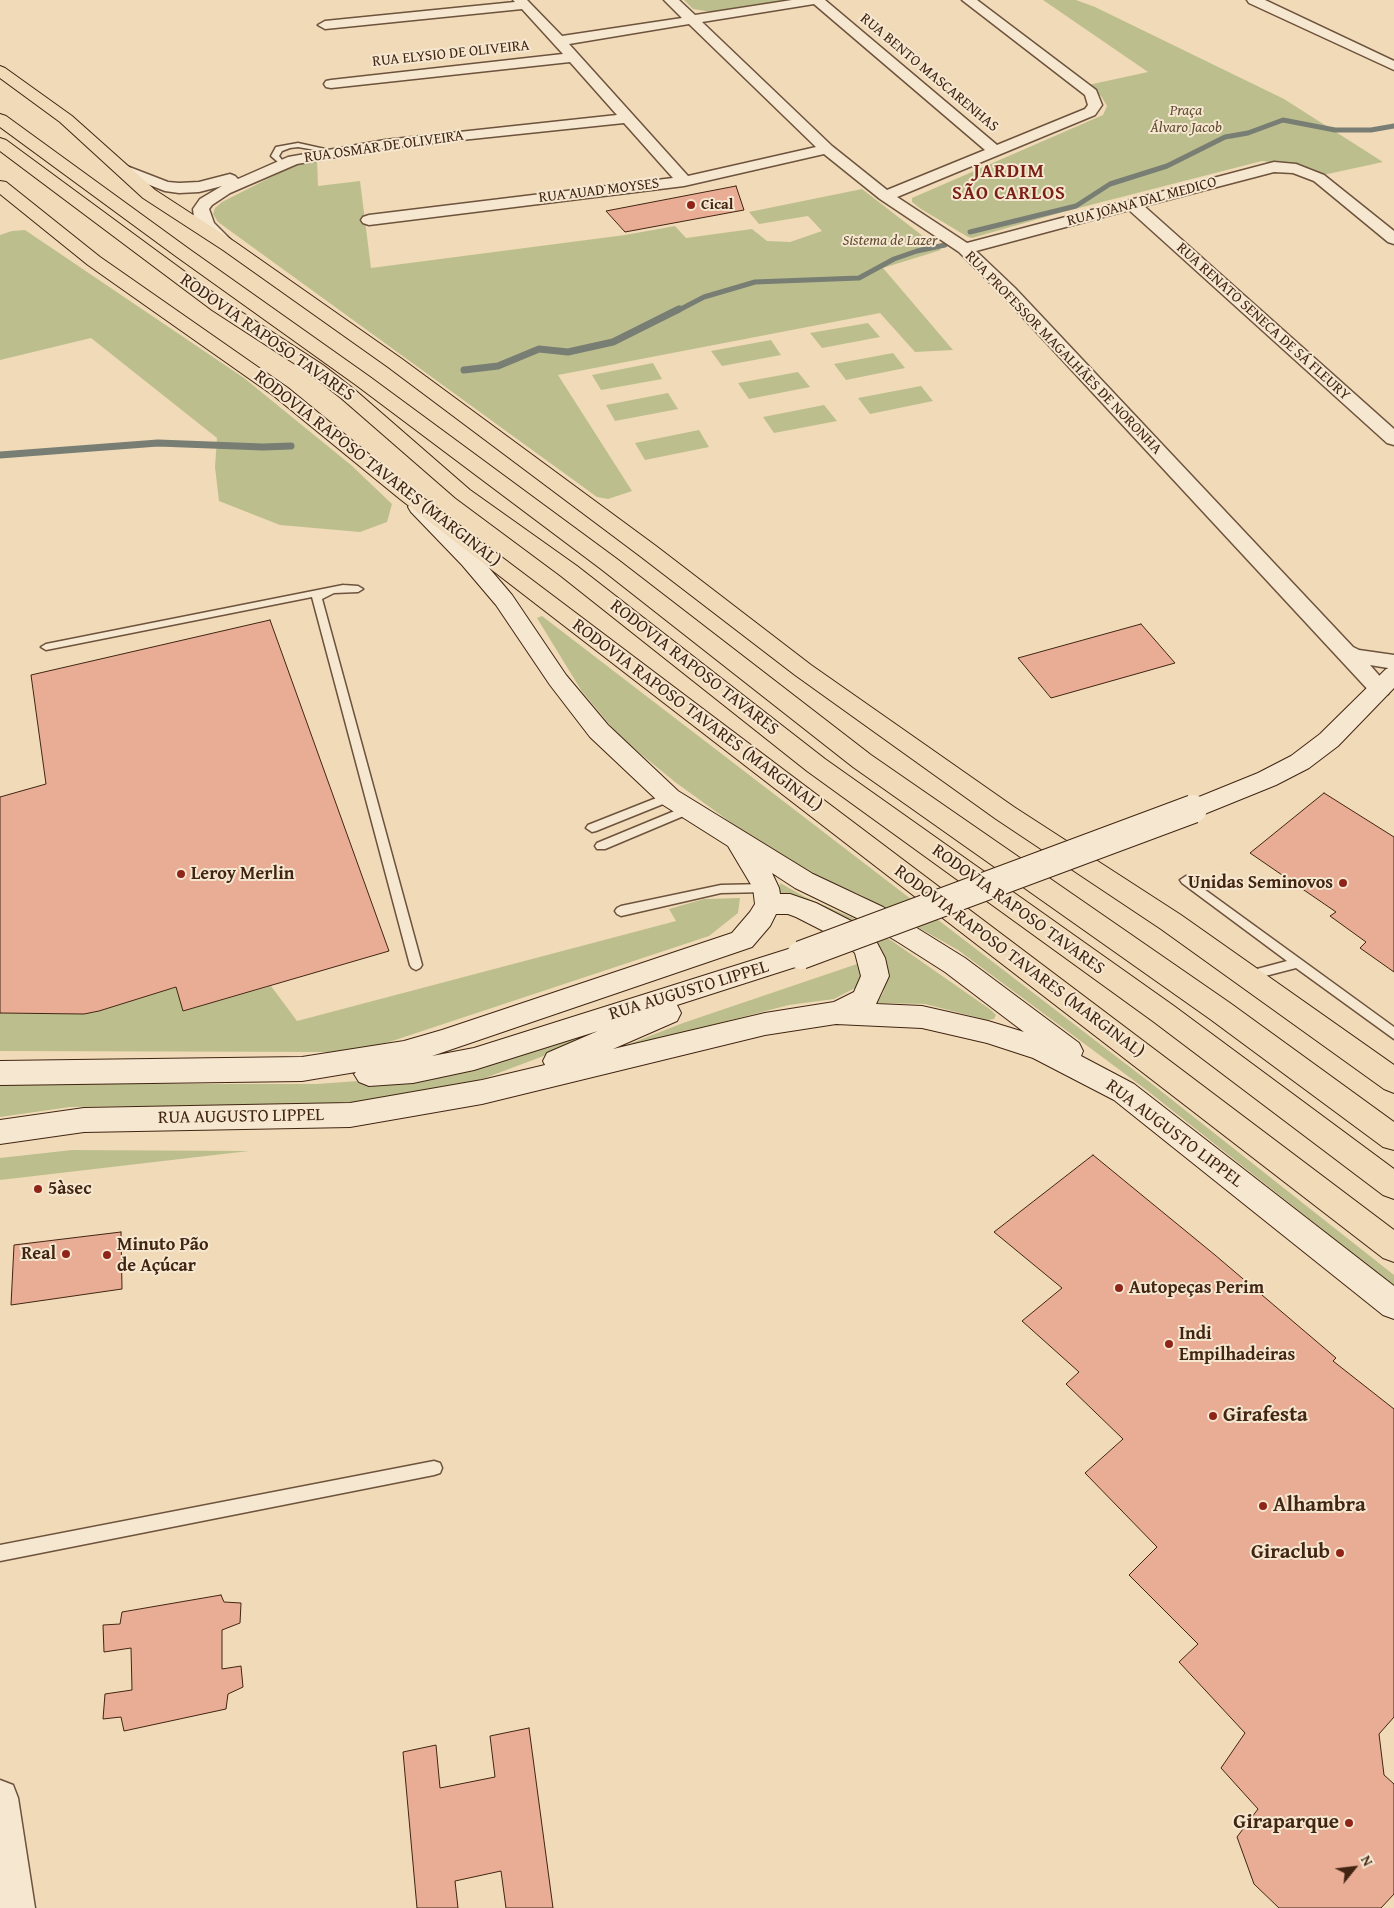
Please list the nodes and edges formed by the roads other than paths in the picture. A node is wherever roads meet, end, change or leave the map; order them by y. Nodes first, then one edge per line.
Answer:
1 (671, 0) edge
2 (817, 0) edge
3 (969, 0) edge
4 (1254, 0) edge
5 (522, 2) edge
6 (692, 19) junction
7 (325, 25) dead end
8 (560, 41) junction
9 (574, 57) junction
10 (1394, 66) edge
11 (0, 71) edge
12 (332, 84) dead end
13 (3, 112) edge
14 (627, 118) junction
15 (0, 142) edge
16 (385, 144) junction
17 (827, 149) junction
18 (996, 151) junction
19 (124, 170) junction
20 (0, 178) edge
21 (684, 181) junction
22 (0, 186) edge
23 (885, 196) junction
24 (1133, 206) junction
25 (369, 220) dead end
26 (90, 236) dead end
27 (1394, 239) edge
28 (229, 246) junction
29 (965, 249) junction
30 (132, 263) dead end
31 (348, 394) junction
32 (1394, 439) edge
33 (407, 495) junction
34 (358, 589) dead end
35 (324, 592) junction
36 (46, 647) dead end
37 (1344, 652) junction
38 (1394, 662) edge
39 (1387, 682) edge
40 (679, 803) junction
41 (592, 828) dead end
42 (735, 839) junction
43 (601, 846) dead end
44 (1186, 880) dead end
45 (767, 896) junction
46 (621, 911) dead end
47 (792, 958) junction
48 (1299, 963) junction
49 (416, 966) dead end
50 (1246, 976) junction
51 (836, 1013) junction
52 (1394, 1034) edge
53 (302, 1070) junction
54 (0, 1072) edge
55 (1394, 1081) edge
56 (482, 1092) junction
57 (1124, 1092) junction
58 (0, 1132) edge
59 (1394, 1138) edge
60 (1394, 1186) edge
61 (1394, 1248) edge
62 (1394, 1305) edge
63 (434, 1468) dead end
64 (0, 1552) edge
65 (0, 1798) edge
66 (17, 1908) edge

1 - 6 street, RUA PROFESSOR MAGALHÃES DE NORONHA
2 - 6 street
2 - 18 street, RUA BENTO MASCARENHAS
3 - 18 street
4 - 10 street
5 - 7 street
5 - 8 street
6 - 8 street
6 - 17 street, RUA PROFESSOR MAGALHÃES DE NORONHA
8 - 9 street
9 - 12 street, RUA ELYSIO DE OLIVEIRA
9 - 14 street
11 - 19 highway
13 - 59 highway, RODOVIA RAPOSO TAVARES
14 - 16 street, RUA OSMAR DE OLIVEIRA
14 - 21 street
15 - 31 highway, RODOVIA RAPOSO TAVARES
16 - 19 street
16 - 28 street, RUA OSMAR DE OLIVEIRA
17 - 21 street, RUA AUAD MOYSES
17 - 23 street, RUA PROFESSOR MAGALHÃES DE NORONHA
18 - 23 street
19 - 28 highway
20 - 26 highway
21 - 25 street, RUA AUAD MOYSES
22 - 33 highway, RODOVIA RAPOSO TAVARES (MARGINAL)
23 - 29 street, RUA PROFESSOR MAGALHÃES DE NORONHA
24 - 27 street, RUA JOANA DAL MEDICO
24 - 29 street, RUA JOANA DAL MEDICO
24 - 32 street, RUA RENATO SENECA DE SÁ FLEURY
28 - 50 highway
29 - 37 street, RUA PROFESSOR MAGALHÃES DE NORONHA
30 - 31 highway
31 - 60 highway, RODOVIA RAPOSO TAVARES
33 - 40 main road
33 - 61 highway, RODOVIA RAPOSO TAVARES (MARGINAL)
34 - 35 lane
35 - 36 lane
35 - 49 lane
37 - 38 street
37 - 39 street, RUA PROFESSOR MAGALHÃES DE NORONHA
39 - 47 main road, bridge
40 - 41 lane
40 - 42 main road
40 - 43 lane
42 - 45 main road
42 - 57 main road
44 - 48 lane
45 - 46 lane
45 - 51 main road, RUA AUGUSTO LIPPEL
45 - 53 main road, RUA AUGUSTO LIPPEL
47 - 53 main road, RUA AUGUSTO LIPPEL
47 - 56 main road, RUA AUGUSTO LIPPEL
48 - 50 lane
48 - 52 lane
50 - 55 highway
51 - 56 main road, RUA AUGUSTO LIPPEL
51 - 57 main road, RUA AUGUSTO LIPPEL
53 - 54 main road, RUA AUGUSTO LIPPEL
56 - 58 main road, RUA AUGUSTO LIPPEL
57 - 62 main road, RUA AUGUSTO LIPPEL
63 - 64 lane
65 - 66 street

